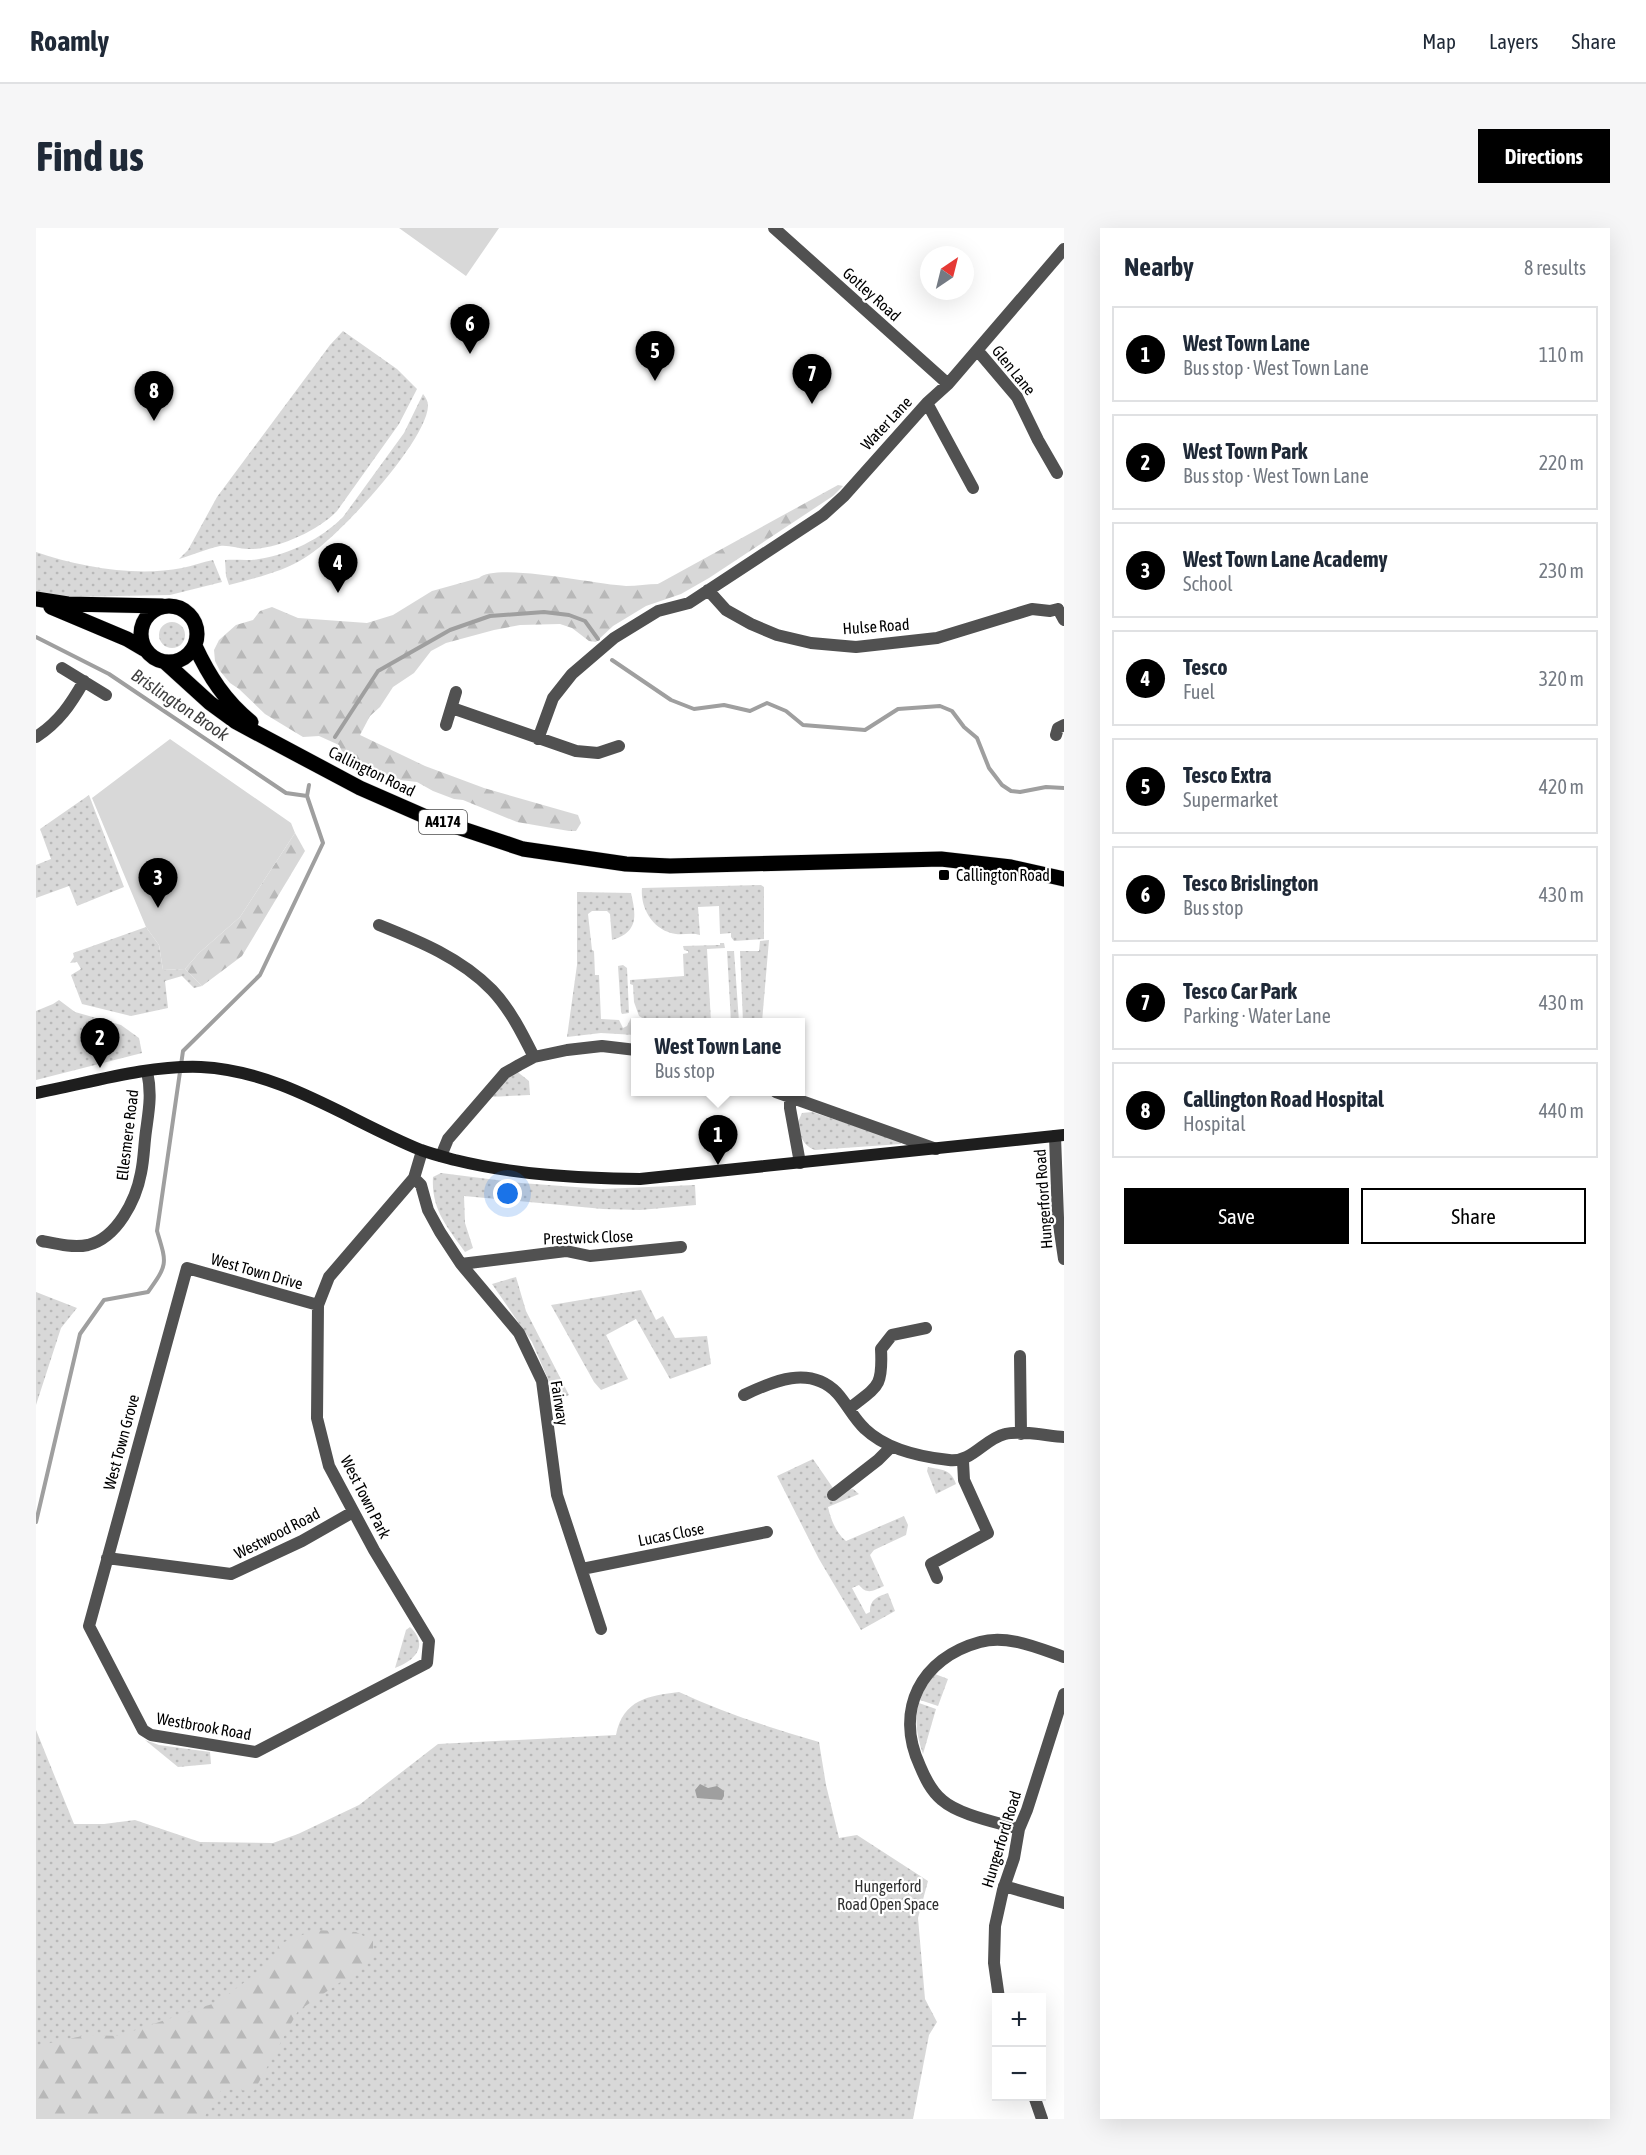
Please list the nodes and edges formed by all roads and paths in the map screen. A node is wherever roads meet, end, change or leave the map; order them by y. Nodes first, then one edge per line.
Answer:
1 (774, 228) edge
2 (1064, 249) edge
3 (978, 351) junction
4 (948, 384) junction
5 (927, 403) junction
6 (1057, 473) dead end
7 (973, 488) dead end
8 (708, 590) junction
9 (36, 600) edge
10 (167, 606) junction
11 (1062, 610) edge
12 (195, 646) junction
13 (144, 649) junction
14 (166, 663) junction
15 (62, 668) dead end
16 (84, 681) junction
17 (456, 693) dead end
18 (106, 695) dead end
19 (452, 708) junction
20 (447, 725) dead end
21 (1064, 725) edge
22 (1056, 735) dead end
23 (36, 737) edge
24 (538, 739) junction
25 (272, 741) junction
26 (619, 746) dead end
27 (1064, 879) edge
28 (379, 925) dead end
29 (631, 1049) edge
30 (534, 1057) junction
31 (147, 1071) junction
32 (36, 1093) edge
33 (790, 1096) joint
34 (1059, 1136) edge
35 (936, 1149) junction
36 (422, 1151) junction
37 (441, 1156) junction
38 (800, 1163) junction
39 (414, 1178) junction
40 (42, 1241) dead end
41 (681, 1247) dead end
42 (1064, 1259) edge
43 (461, 1264) junction
44 (187, 1268) joint
45 (318, 1305) junction
46 (926, 1328) dead end
47 (1020, 1356) dead end
48 (744, 1395) dead end
49 (850, 1408) junction
50 (1021, 1434) junction
51 (1064, 1437) edge
52 (891, 1447) junction
53 (963, 1461) junction
54 (833, 1495) dead end
55 (353, 1512) junction
56 (767, 1532) dead end
57 (107, 1558) junction
58 (582, 1569) junction
59 (937, 1578) dead end
60 (89, 1626) joint
61 (601, 1629) dead end
62 (1064, 1657) edge
63 (427, 1663) joint
64 (1064, 1695) edge
65 (1018, 1829) junction
66 (1004, 1886) junction
67 (1064, 1903) edge
68 (998, 1993) edge
69 (1035, 2101) edge
70 (1042, 2119) edge

1 - 4 street, Gotley Road
2 - 3 street, Water Lane
3 - 4 street, Water Lane
3 - 6 street, Glen Lane
4 - 5 street, Water Lane
5 - 7 street
5 - 8 street, Water Lane
8 - 11 street, Hulse Road
8 - 24 street, Water Lane
9 - 10 main road, A4174
9 - 13 main road, A4174
10 - 12 main road, A4174
10 - 13 main road
12 - 14 main road
12 - 25 main road, Callington Road / A4174
13 - 14 main road, A4174
14 - 25 main road, Callington Road / A4174
15 - 16 street
16 - 18 street
16 - 23 street
17 - 19 street
19 - 20 street
19 - 24 street
21 - 22 street
24 - 26 street
25 - 27 main road, Callington Road / A4174
28 - 30 street
29 - 30 street
30 - 37 street
31 - 32 main road
31 - 36 main road
31 - 40 street, Ellesmere Road
33 - 35 street
33 - 38 street
34 - 35 main road
34 - 42 street, Hungerford Road
35 - 38 main road
36 - 37 main road
36 - 39 street, West Town Park
37 - 38 main road
39 - 43 street, Fairway
39 - 45 street, West Town Park
41 - 43 street, Prestwick Close
43 - 58 street, Fairway
44 - 45 street, West Town Drive
44 - 57 street, West Town Grove
45 - 55 street, West Town Park
46 - 49 street
47 - 50 street
48 - 49 street
49 - 52 street
50 - 51 street
50 - 53 street
52 - 53 street
52 - 54 street
53 - 59 street
55 - 57 street, Westwood Road
55 - 63 street, West Town Park
56 - 58 street, Lucas Close
57 - 60 street, West Town Grove
58 - 61 street, Fairway
60 - 63 street, Westbrook Road
62 - 65 street
64 - 65 street, Hungerford Road
65 - 66 street, Hungerford Road
66 - 67 street
66 - 68 street, Hungerford Road
69 - 70 street

